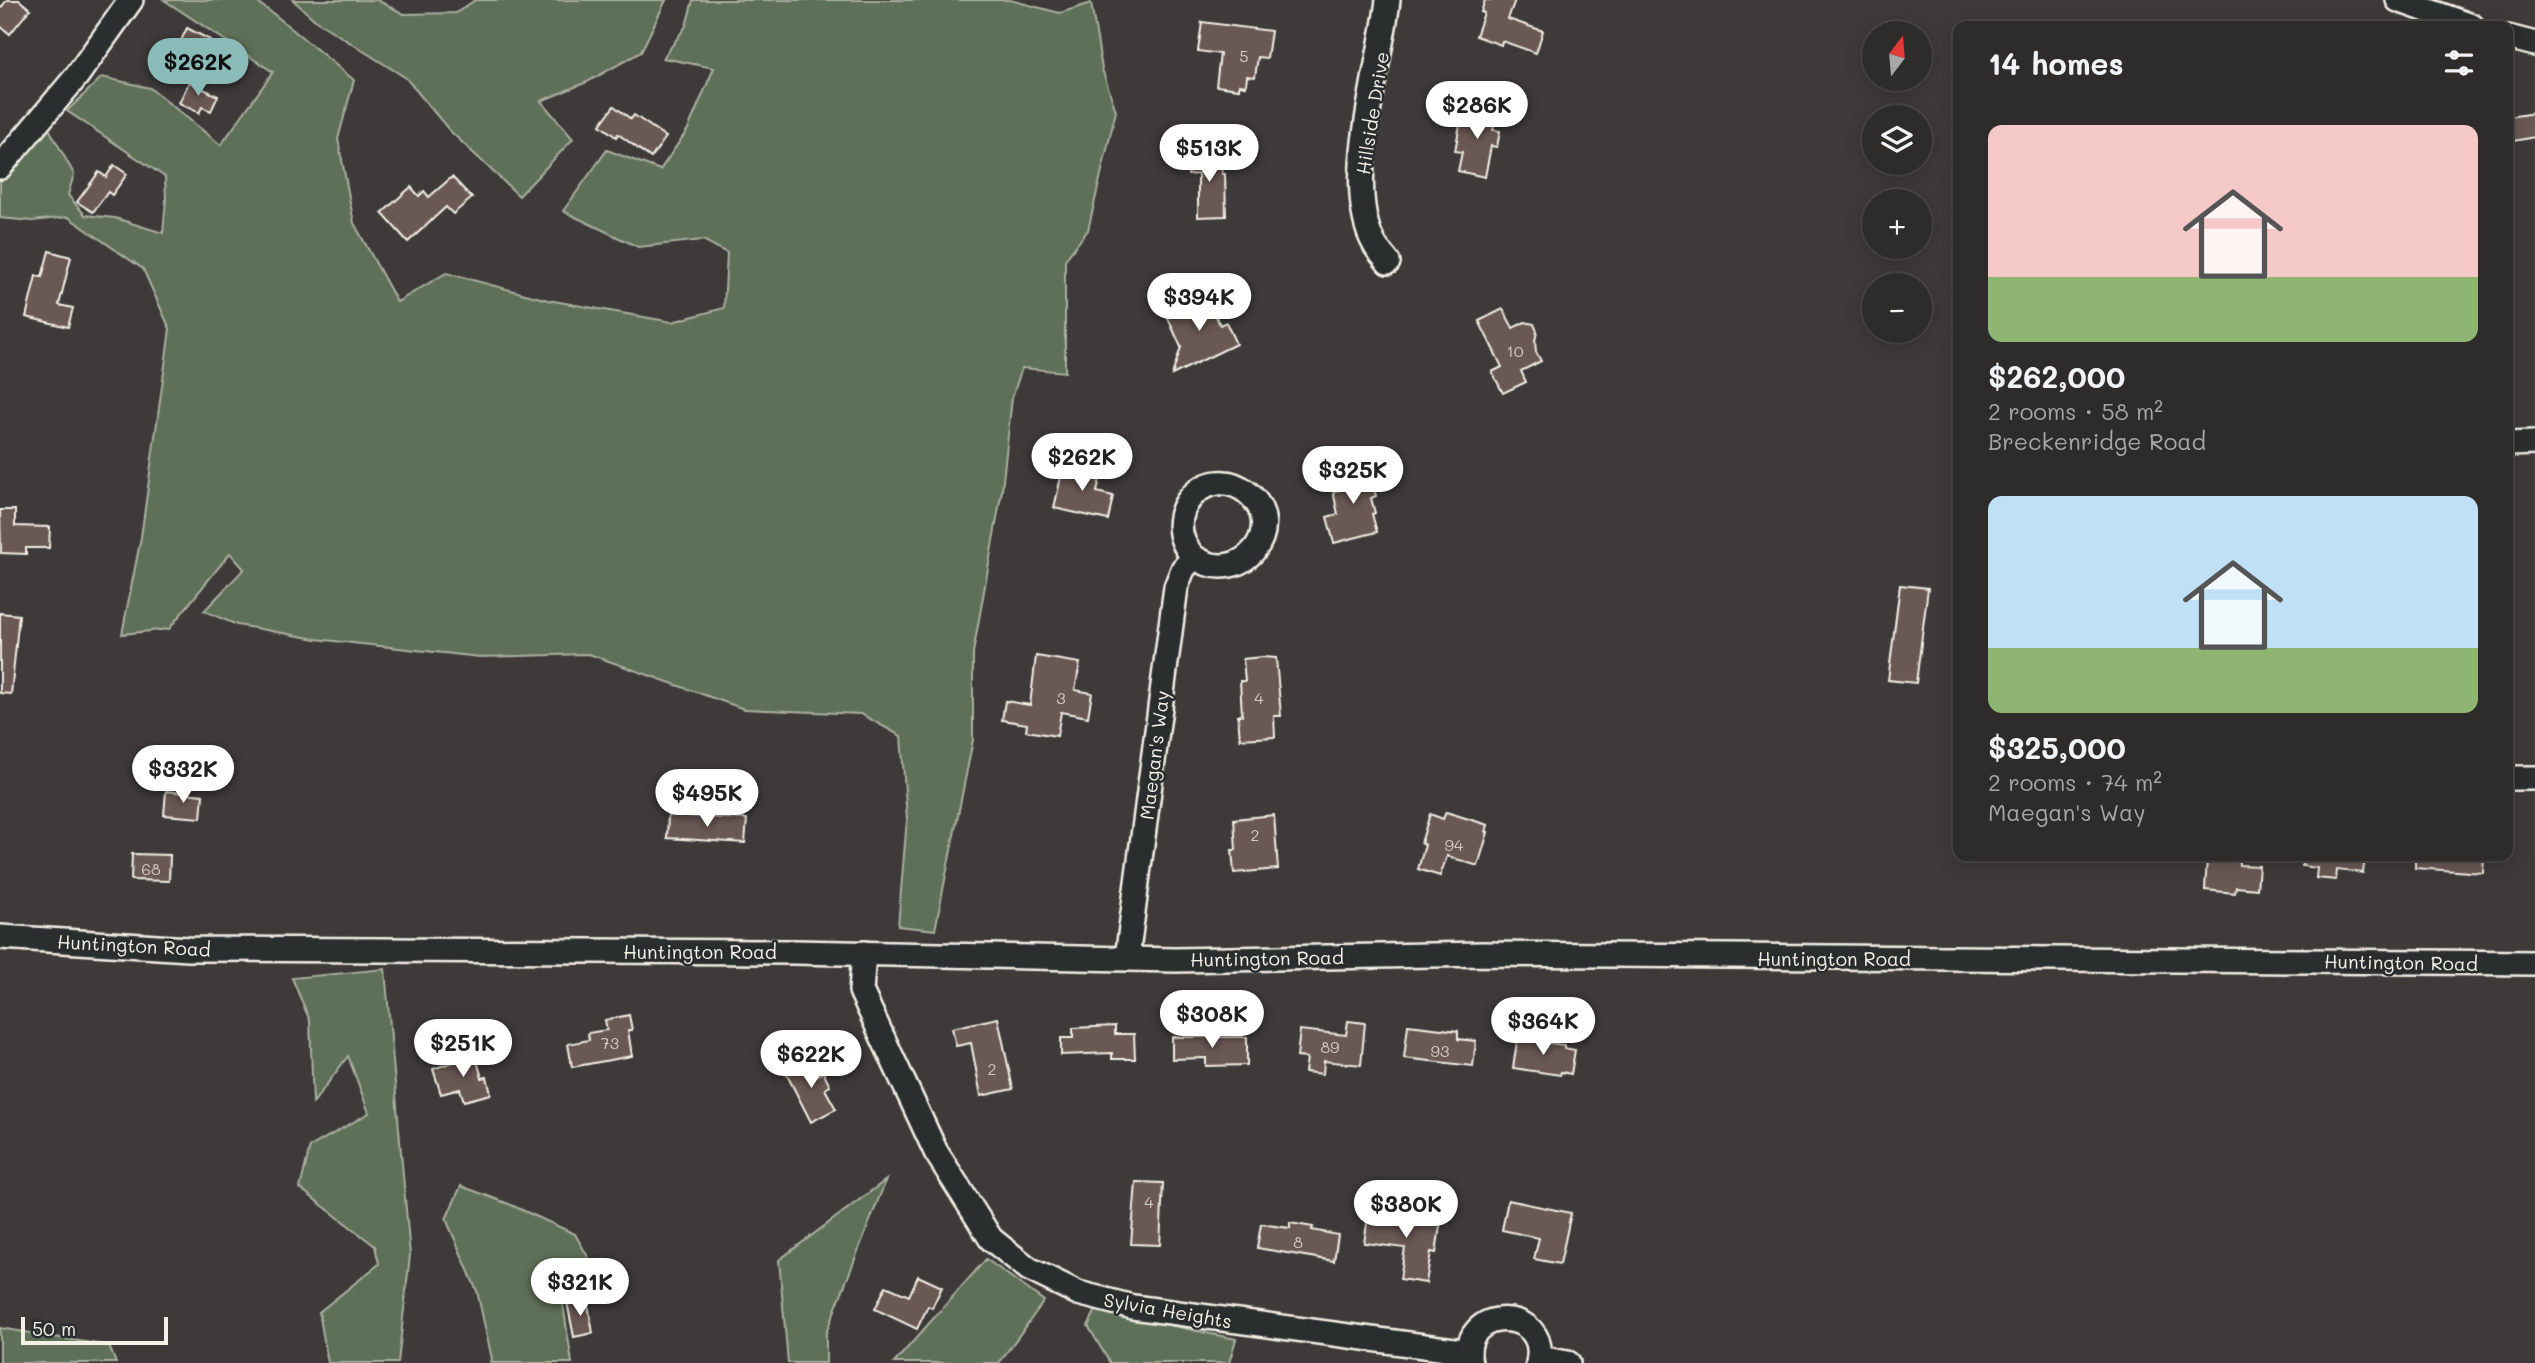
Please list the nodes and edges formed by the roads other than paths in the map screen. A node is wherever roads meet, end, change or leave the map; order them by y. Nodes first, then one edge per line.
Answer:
1 (131, 0) edge
2 (1388, 0) edge
3 (2398, 0) edge
4 (2426, 19) edge
5 (2513, 38) edge
6 (2535, 44) edge
7 (0, 167) edge
8 (1388, 262) dead end
9 (2535, 443) edge
10 (2513, 444) edge
11 (1194, 557) dead end
12 (2513, 778) edge
13 (2535, 778) edge
14 (0, 937) edge
15 (863, 953) junction
16 (1127, 958) junction
17 (2535, 963) edge
18 (1469, 1357) edge
19 (1539, 1361) edge
20 (1567, 1363) edge

1 - 7 street
2 - 8 street, Hillside Drive
3 - 4 street
5 - 6 street
9 - 10 street
11 - 16 street, Maegan's Way
12 - 13 street
14 - 15 street, Huntington Road
15 - 16 street, Huntington Road
15 - 18 street, Sylvia Heights
16 - 17 street, Huntington Road
18 - 19 street, Sylvia Heights
19 - 20 street, Sylvia Heights

